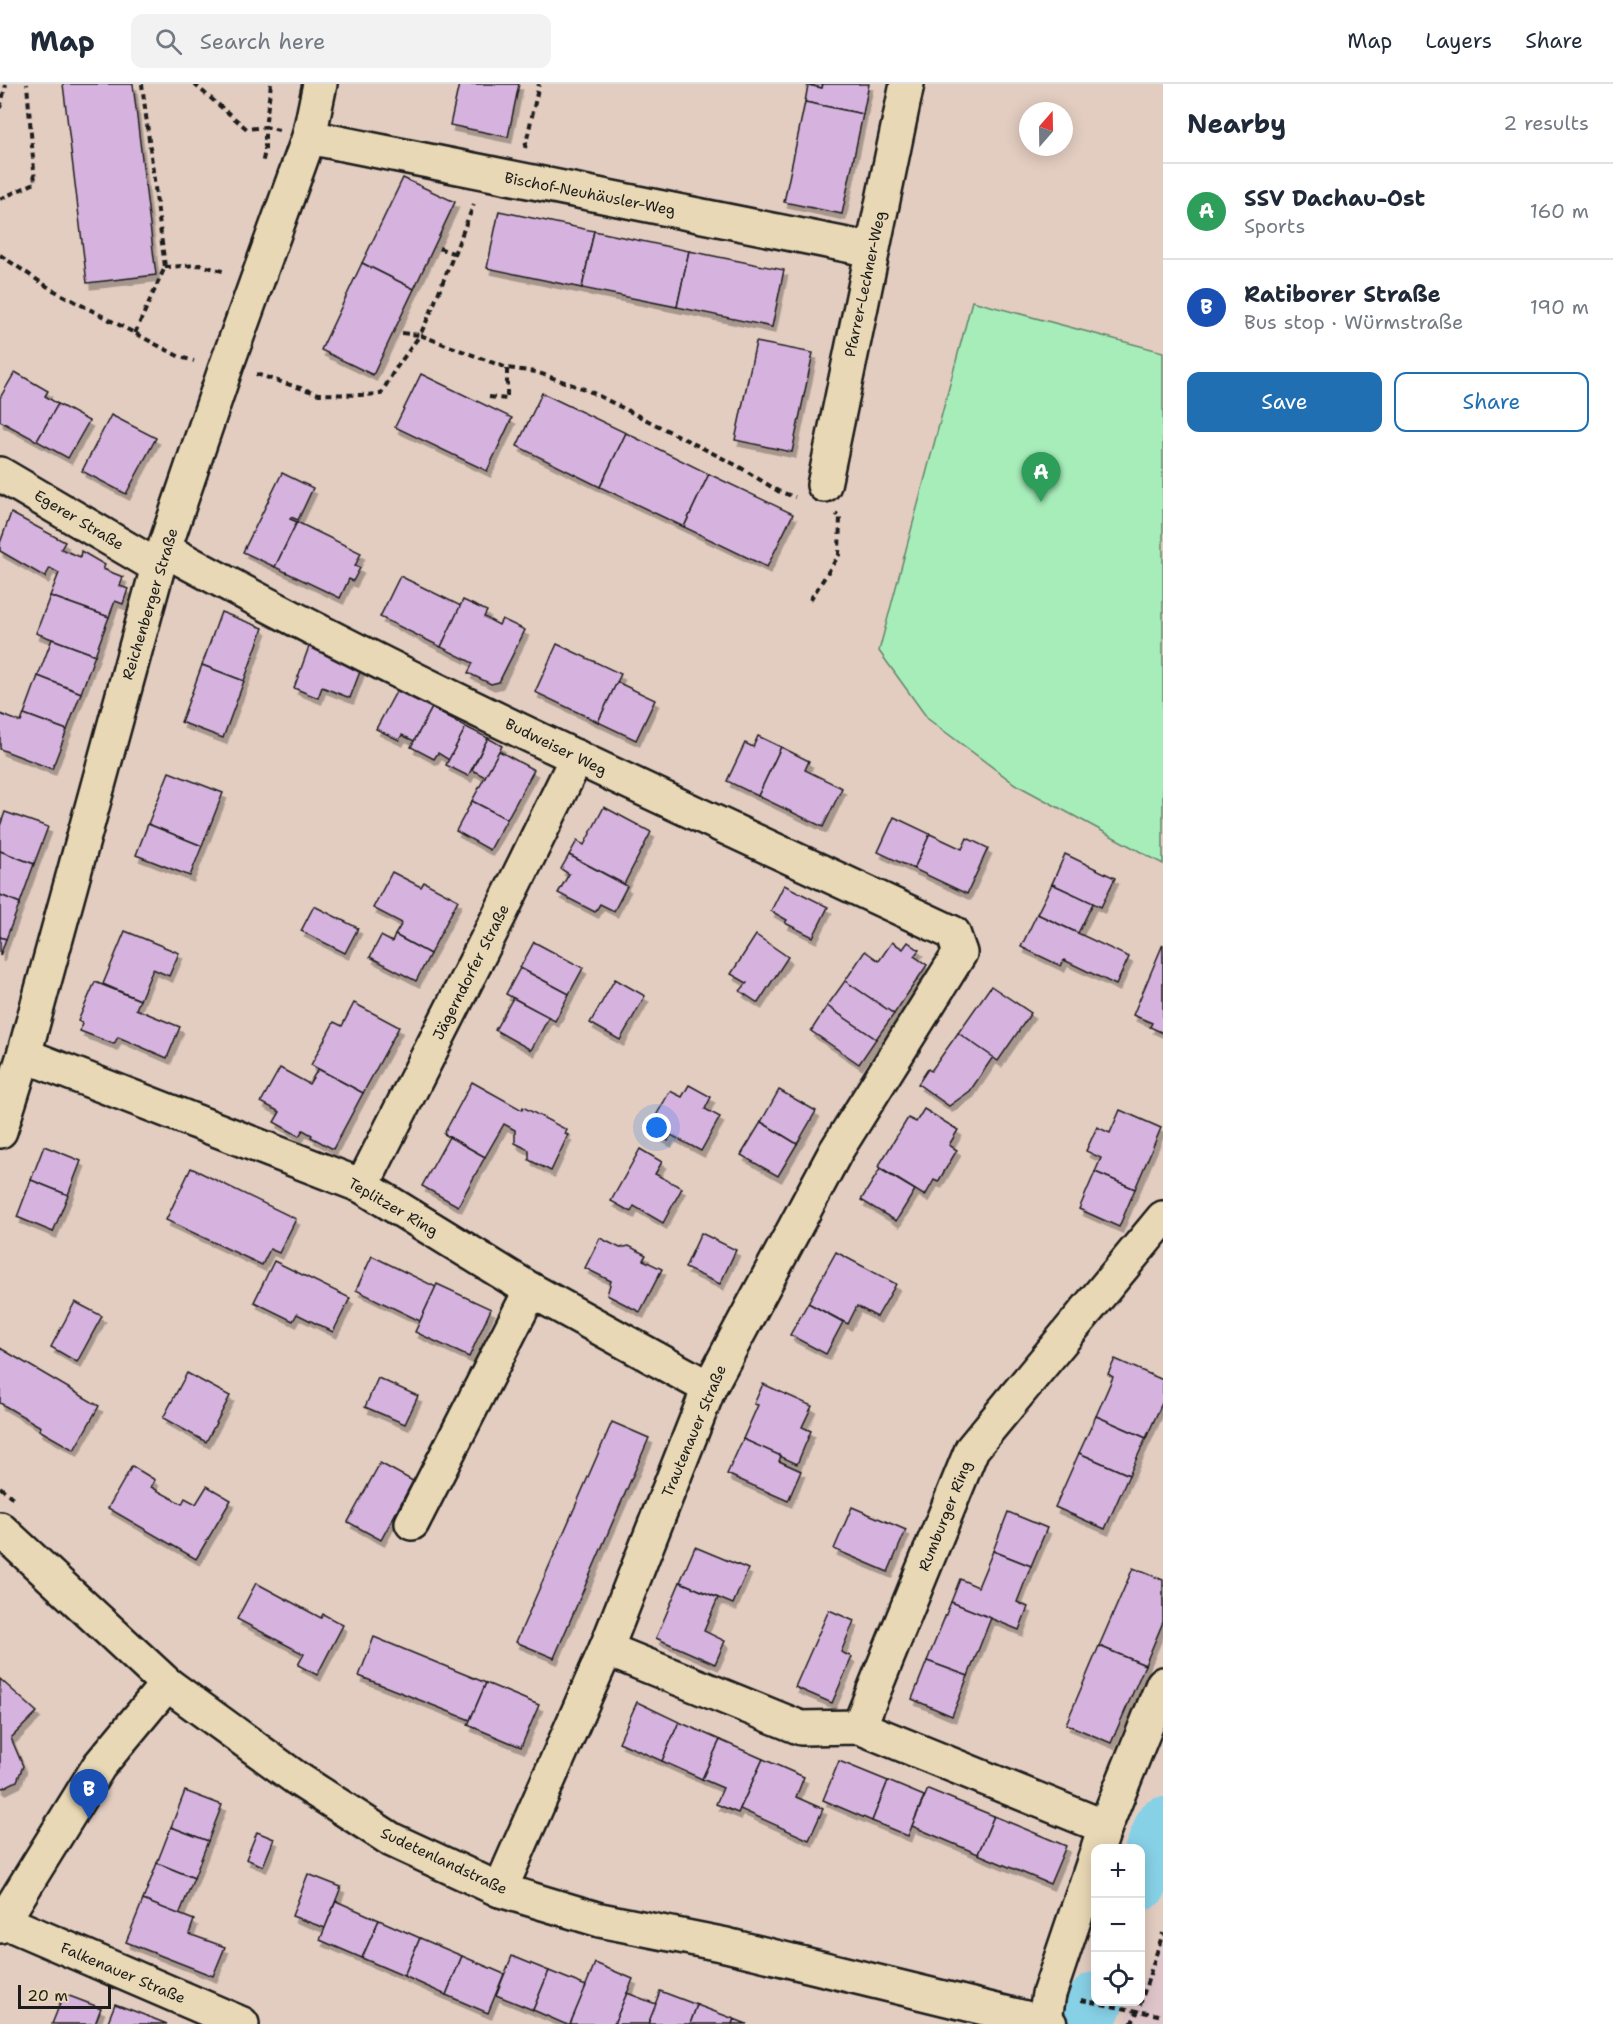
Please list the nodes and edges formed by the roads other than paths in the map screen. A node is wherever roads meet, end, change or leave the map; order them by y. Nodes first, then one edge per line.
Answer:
1 (320, 84) edge
2 (906, 84) edge
3 (309, 137) junction
4 (872, 250) junction
5 (0, 474) edge
6 (824, 485) road end
7 (161, 558) junction
8 (577, 758) junction
9 (953, 933) joint
10 (24, 1055) junction
11 (0, 1131) edge
12 (362, 1186) junction
13 (1163, 1218) edge
14 (531, 1290) junction
15 (709, 1388) junction
16 (8, 1515) edge
17 (412, 1523) dead end
18 (606, 1649) junction
19 (167, 1683) junction
20 (1163, 1684) edge
21 (859, 1727) junction
22 (1099, 1844) edge
23 (1091, 1870) edge
24 (500, 1890) junction
25 (1, 1924) edge
26 (1047, 2016) edge
27 (242, 2024) edge

1 - 3 street, Reichenberger Straße
2 - 4 street, Pfarrer-Lechner-Weg
3 - 4 street, Bischof-Neuhäusler-Weg
3 - 7 street, Reichenberger Straße
4 - 6 street, Pfarrer-Lechner-Weg
5 - 7 street, Egerer Straße
7 - 8 street, Budweiser Weg
7 - 10 street, Reichenberger Straße
8 - 9 street, Budweiser Weg
8 - 12 street, Jägerndorfer Straße
9 - 15 street, Trautenauer Straße
10 - 11 street, Reichenberger Straße
10 - 12 street, Teplitzer Ring
12 - 14 street, Teplitzer Ring
13 - 21 street, Rumburger Ring
14 - 15 street, Teplitzer Ring
14 - 17 street
15 - 18 street, Trautenauer Straße
16 - 19 street, Sudetenlandstraße
18 - 21 street
18 - 24 street, Trautenauer Straße
19 - 24 street, Sudetenlandstraße
19 - 25 street
20 - 22 street
21 - 22 street
23 - 26 street
24 - 26 street, Sudetenlandstraße
25 - 27 street, Falkenauer Straße

